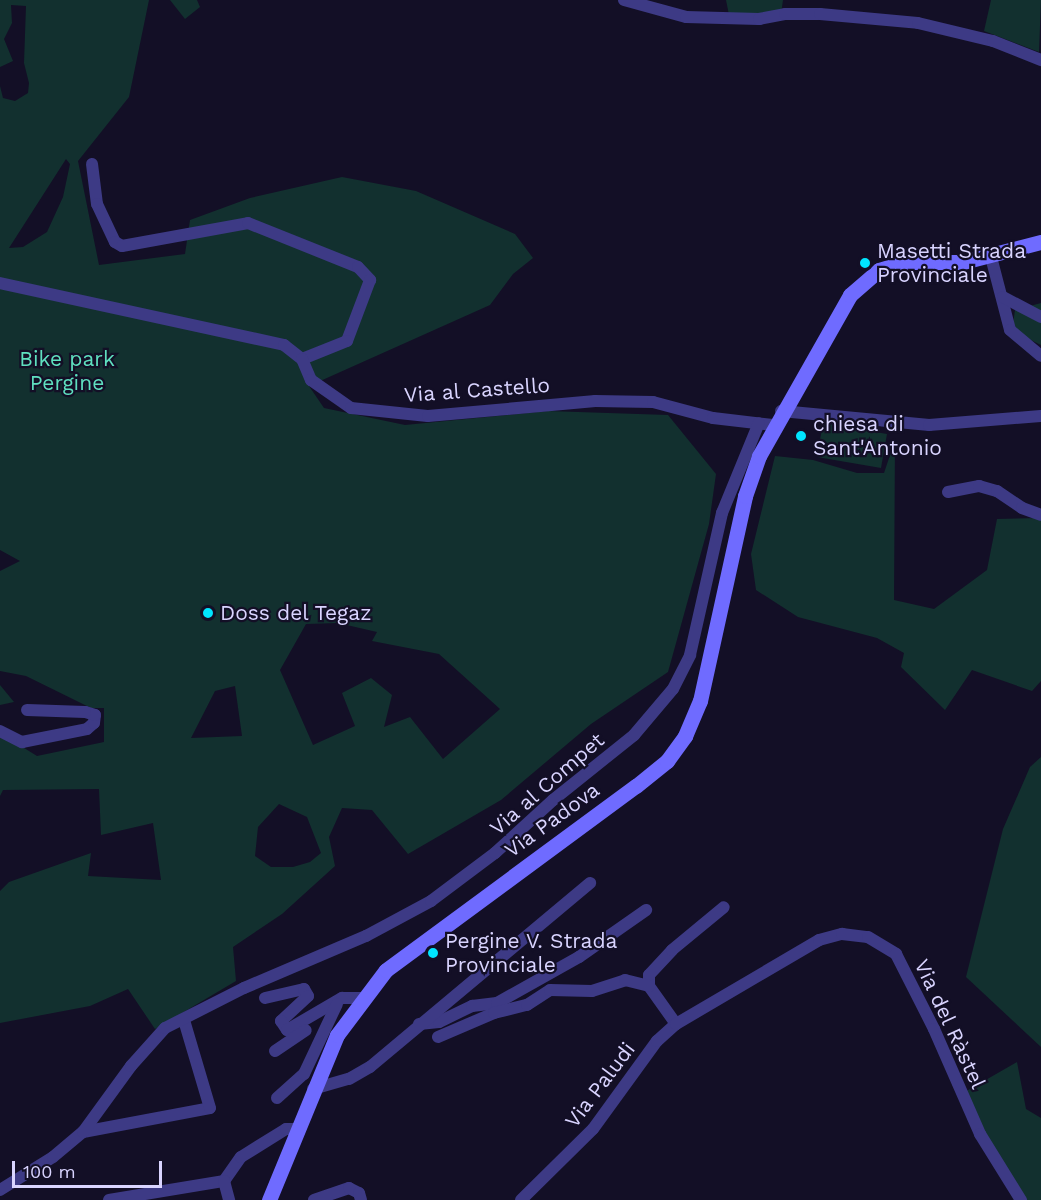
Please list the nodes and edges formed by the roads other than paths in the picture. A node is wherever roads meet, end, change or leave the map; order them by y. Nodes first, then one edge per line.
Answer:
1 (624, 0) edge
2 (1041, 60) edge
3 (92, 164) dead end
4 (1041, 242) edge
5 (992, 257) junction
6 (0, 283) edge
7 (1002, 297) junction
8 (1041, 317) edge
9 (1041, 356) edge
10 (302, 359) junction
11 (1041, 416) edge
12 (771, 420) junction
13 (948, 492) dead end
14 (1041, 515) edge
15 (27, 710) dead end
16 (0, 731) edge
17 (590, 883) dead end
18 (724, 907) dead end
19 (646, 910) dead end
20 (649, 986) junction
21 (265, 998) dead end
22 (342, 998) junction
23 (362, 998) junction
24 (329, 1014) junction
25 (184, 1020) junction
26 (419, 1024) junction
27 (676, 1024) junction
28 (438, 1038) dead end
29 (275, 1051) dead end
30 (313, 1089) junction
31 (277, 1098) dead end
32 (297, 1129) junction
33 (83, 1131) junction
34 (225, 1181) junction
35 (0, 1190) edge
36 (109, 1200) edge
37 (229, 1200) edge
38 (268, 1200) edge
39 (314, 1200) edge
40 (361, 1200) edge
41 (521, 1200) edge
42 (1021, 1200) edge

1 - 2 street
3 - 10 street
4 - 5 main road, Via Padova
5 - 7 street
5 - 12 main road, Via Padova
6 - 10 street, Via al Castello
7 - 8 street
7 - 9 street
10 - 12 street, Via al Castello
11 - 12 street, Via al Castello
12 - 23 main road, Via Padova
12 - 25 street, Via al Compet
13 - 14 street
15 - 16 street
17 - 26 street
18 - 20 street
19 - 26 street
20 - 27 street
20 - 28 street
21 - 22 street
22 - 23 street
22 - 24 street
23 - 30 main road, Via Padova
24 - 29 street
24 - 31 street
25 - 33 street, Via al Compet
25 - 33 street
26 - 30 street
27 - 41 street, Via Paludi
27 - 42 street, Via del Ràstel
30 - 32 main road, Via Padova
32 - 34 street
32 - 38 main road, Via Padova
33 - 35 street, Via al Compet
34 - 36 street
34 - 37 street
39 - 40 street

